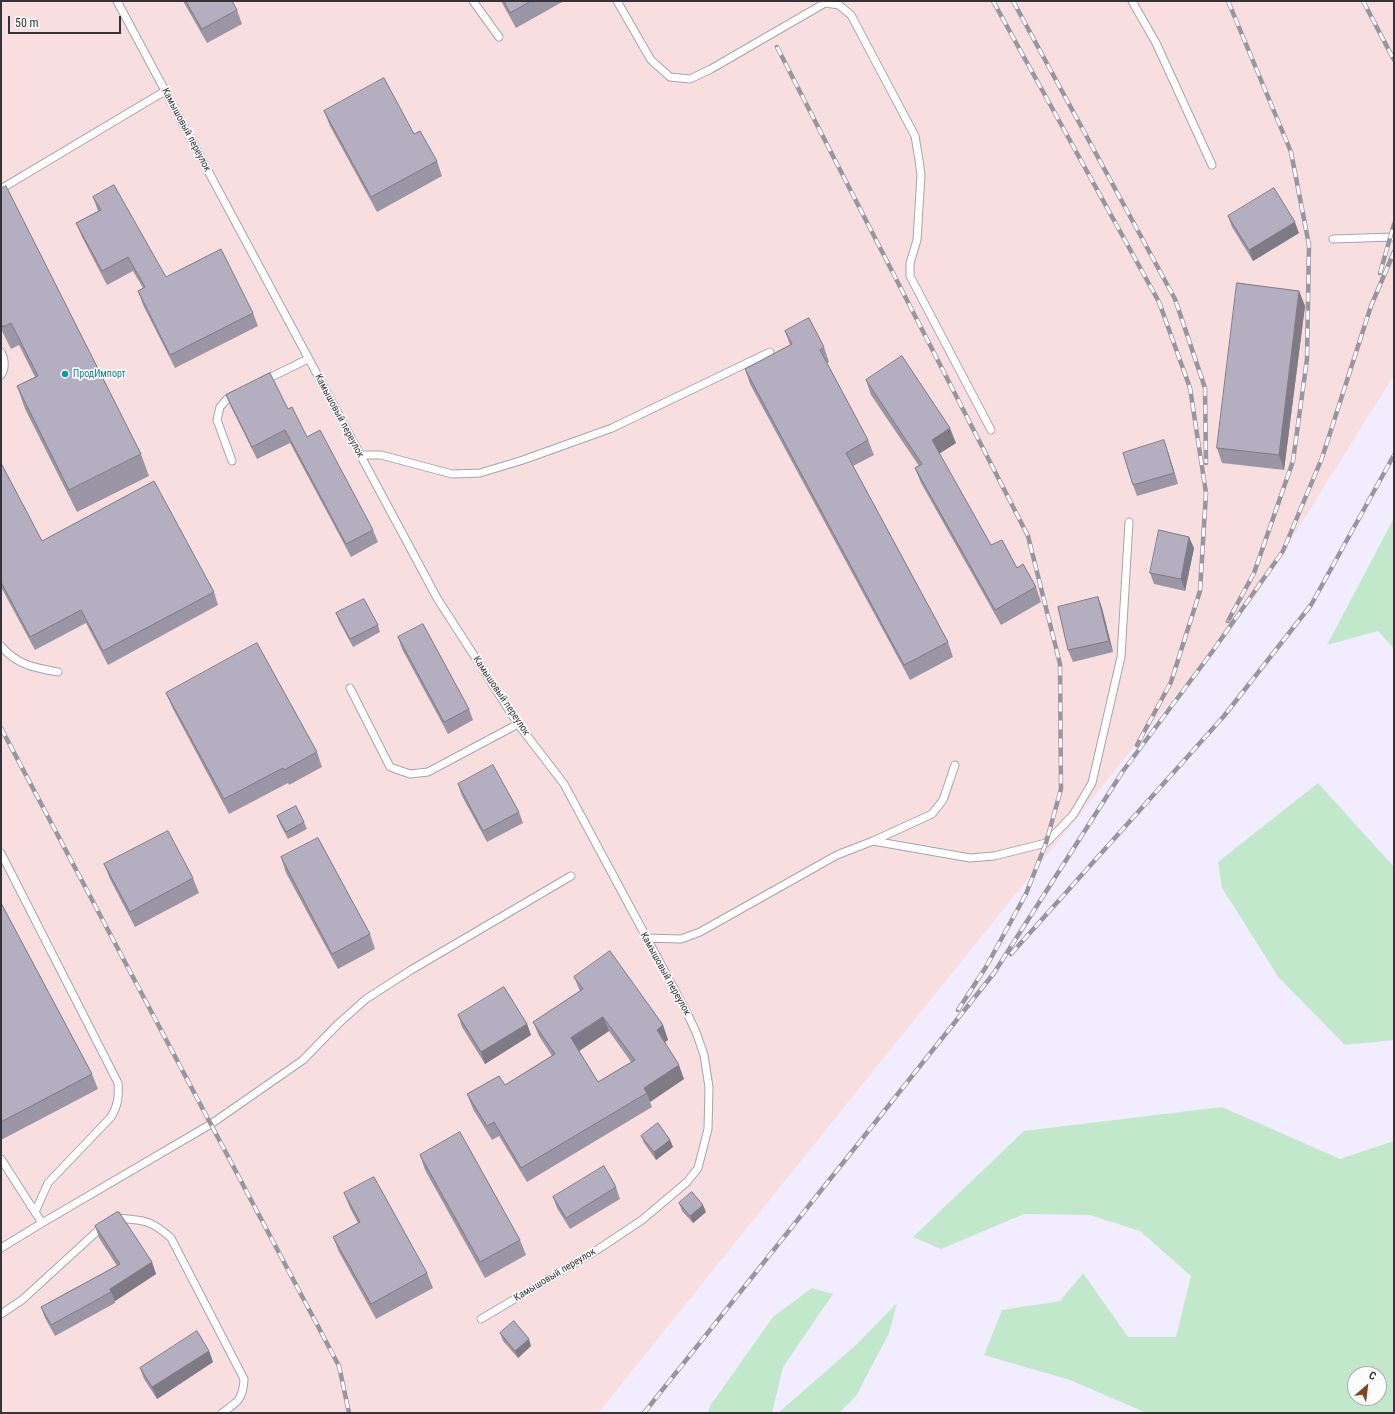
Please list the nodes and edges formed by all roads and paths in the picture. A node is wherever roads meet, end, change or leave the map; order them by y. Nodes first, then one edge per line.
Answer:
1 (117, 1) edge
2 (473, 1) edge
3 (617, 1) edge
4 (1132, 1) edge
5 (498, 37) dead end
6 (165, 91) junction
7 (1212, 165) dead end
8 (1, 190) edge
9 (1394, 237) edge
10 (1333, 239) dead end
11 (1, 352) edge
12 (770, 352) dead end
13 (308, 359) junction
14 (1, 375) edge
15 (254, 385) edge
16 (241, 392) edge
17 (991, 430) dead end
18 (360, 455) junction
19 (232, 461) dead end
20 (1129, 522) dead end
21 (1, 646) edge
22 (58, 672) dead end
23 (350, 688) dead end
24 (518, 724) junction
25 (954, 765) dead end
26 (874, 841) junction
27 (1, 853) edge
28 (571, 876) dead end
29 (645, 938) junction
30 (1, 1159) edge
31 (35, 1212) junction
32 (42, 1223) junction
33 (1, 1248) edge
34 (1, 1314) edge
35 (481, 1319) dead end
36 (222, 1413) edge

1 - 6 lane, Камышовый переулок
2 - 5 lane
3 - 17 lane
4 - 7 lane
6 - 8 lane
6 - 13 lane, Камышовый переулок
9 - 10 lane
11 - 14 lane
12 - 18 lane
13 - 15 lane
13 - 18 lane, Камышовый переулок
16 - 19 lane
18 - 24 lane, Камышовый переулок
20 - 26 lane
21 - 22 lane
23 - 24 lane
24 - 29 lane, Камышовый переулок
25 - 26 lane
26 - 29 lane
27 - 31 lane
28 - 32 lane
29 - 35 lane, Камышовый переулок
30 - 31 lane
31 - 32 lane
32 - 33 lane
34 - 36 lane

